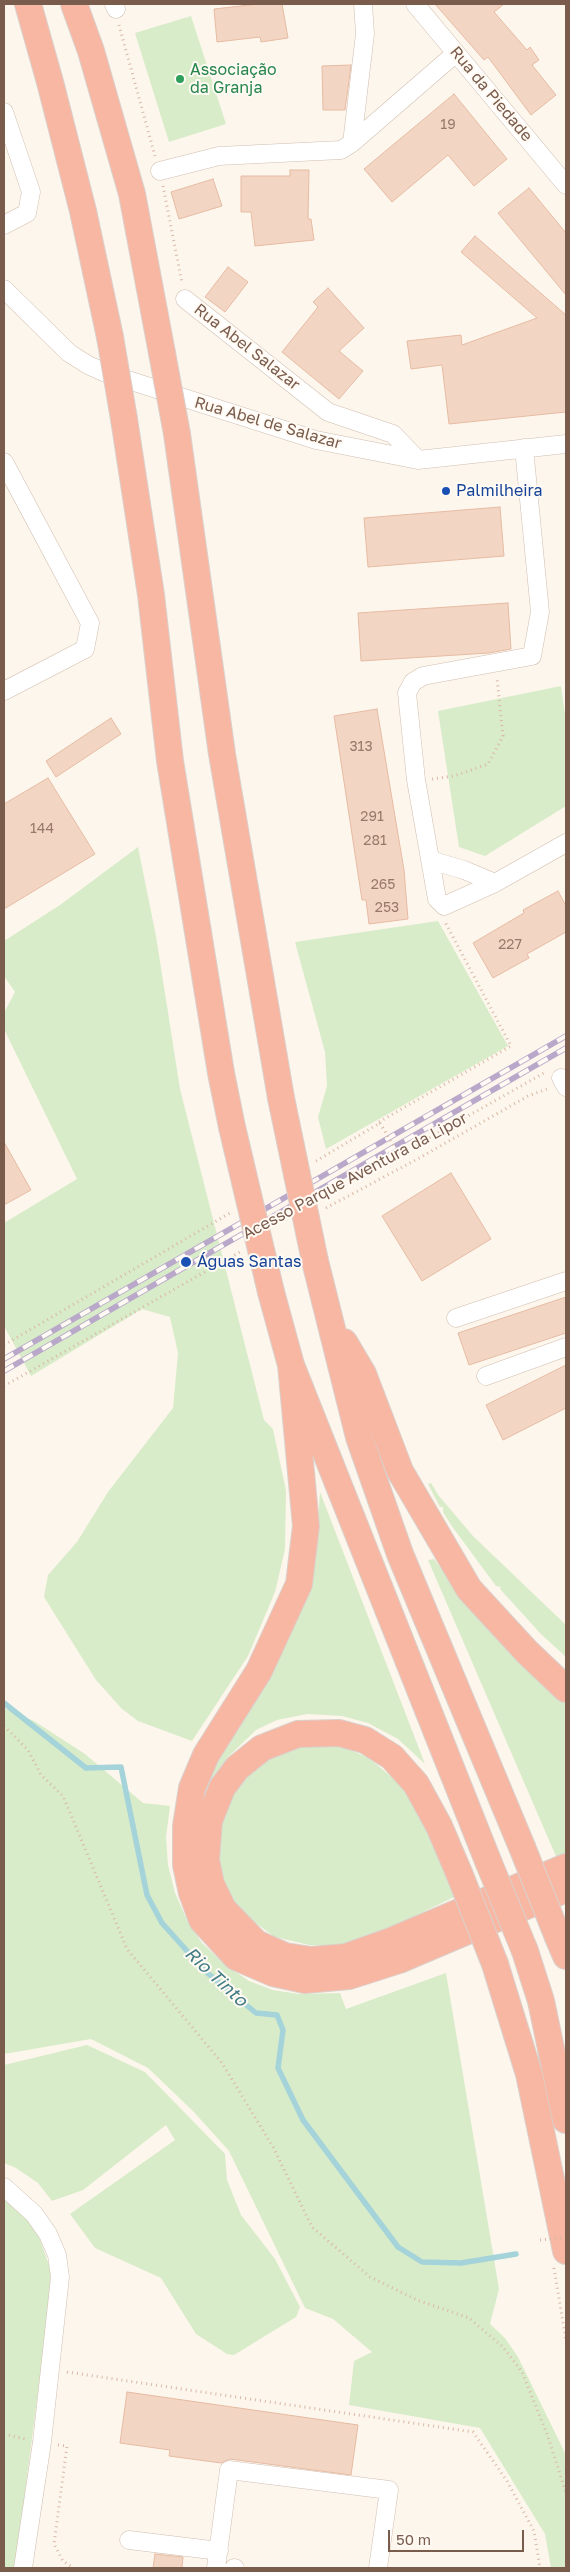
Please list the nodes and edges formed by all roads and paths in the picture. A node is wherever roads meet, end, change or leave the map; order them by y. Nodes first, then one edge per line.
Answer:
1 (74, 4) edge
2 (363, 4) edge
3 (416, 4) edge
4 (27, 6) edge
5 (123, 38) dead end
6 (456, 54) junction
7 (4, 112) edge
8 (352, 144) junction
9 (160, 172) junction
10 (566, 185) edge
11 (4, 225) edge
12 (4, 289) edge
13 (185, 299) joint
14 (566, 444) edge
15 (524, 448) junction
16 (418, 460) junction
17 (4, 462) edge
18 (495, 664) junction
19 (4, 690) edge
20 (416, 780) junction
21 (566, 844) edge
22 (430, 860) junction
23 (495, 884) junction
24 (444, 906) junction
25 (559, 1080) edge
26 (367, 1131) junction
27 (308, 1166) dead end
28 (325, 1208) dead end
29 (232, 1212) dead end
30 (246, 1249) dead end
31 (566, 1281) edge
32 (330, 1317) junction
33 (456, 1318) dead end
34 (4, 1345) edge
35 (566, 1347) edge
36 (291, 1365) junction
37 (486, 1376) dead end
38 (4, 1386) edge
39 (566, 1689) edge
40 (4, 1726) edge
41 (566, 1867) edge
42 (566, 1889) edge
43 (562, 1947) edge
44 (566, 2120) edge
45 (4, 2187) edge
46 (566, 2237) edge
47 (540, 2240) dead end
48 (560, 2256) edge
49 (566, 2341) edge
50 (50, 2369) junction
51 (4, 2434) edge
52 (42, 2442) junction
53 (566, 2493) edge
54 (129, 2540) dead end
55 (218, 2551) junction
56 (23, 2568) edge
57 (73, 2568) edge
58 (216, 2568) edge
59 (378, 2568) edge
60 (540, 2568) edge

1 - 32 highway, bridge
2 - 8 street
3 - 6 street, Rua da Piedade
4 - 36 highway, bridge
5 - 9 path, Rua Abel Salazar
6 - 8 street
6 - 10 street, Rua da Piedade
7 - 11 street
8 - 9 street
9 - 13 path, Rua Abel Salazar
12 - 16 street, Rua Abel de Salazar
13 - 16 street, Rua Abel Salazar
14 - 15 street, Rua Abel de Salazar
15 - 16 street, Rua Abel de Salazar
15 - 18 street
17 - 19 street
18 - 20 path
18 - 20 street
20 - 22 street
21 - 23 street
22 - 23 street
22 - 24 street
23 - 24 street
24 - 26 path
25 - 26 path, bridge
25 - 28 path, Acesso Parque Aventura da Lipor
26 - 27 path
29 - 34 path
30 - 38 path, Acesso Parque Aventura da Lipor
31 - 33 street
32 - 39 highway
32 - 43 highway, bridge
35 - 37 street
36 - 42 highway
36 - 44 highway, bridge
40 - 53 path
41 - 48 highway, bridge
45 - 50 street
46 - 47 path, bridge
48 - 49 path
50 - 52 street
50 - 60 path
51 - 52 path
52 - 56 street
52 - 57 path
54 - 55 street
55 - 58 street
55 - 59 street

